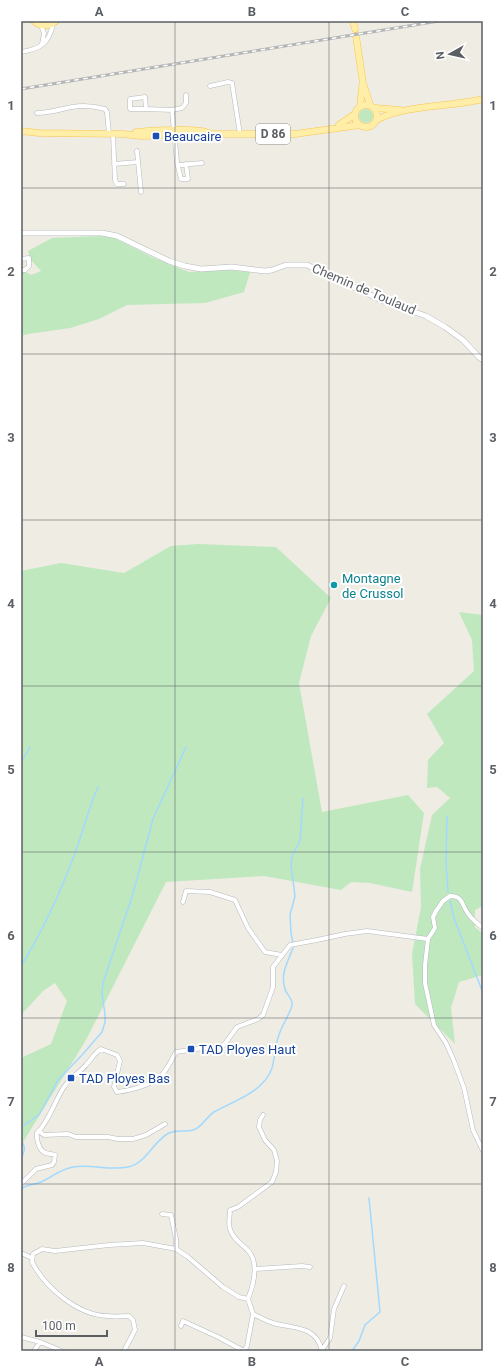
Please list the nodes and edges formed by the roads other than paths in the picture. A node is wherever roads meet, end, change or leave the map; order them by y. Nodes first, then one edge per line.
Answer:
1 (34, 21) edge
2 (353, 21) edge
3 (55, 22) edge
4 (41, 25) junction
5 (354, 29) dead end
6 (356, 36) dead end
7 (42, 45) junction
8 (21, 52) edge
9 (363, 83) junction
10 (210, 86) dead end
11 (186, 95) dead end
12 (483, 99) edge
13 (360, 106) junction
14 (373, 107) junction
15 (146, 109) junction
16 (172, 110) junction
17 (410, 110) junction
18 (38, 113) dead end
19 (355, 114) junction
20 (377, 120) junction
21 (360, 125) junction
22 (334, 128) junction
23 (21, 131) edge
24 (175, 133) junction
25 (111, 134) junction
26 (240, 134) junction
27 (137, 151) dead end
28 (138, 162) junction
29 (202, 163) dead end
30 (114, 164) junction
31 (186, 164) junction
32 (179, 165) junction
33 (124, 184) dead end
34 (141, 192) dead end
35 (21, 233) edge
36 (21, 258) edge
37 (21, 270) edge
38 (483, 360) edge
39 (183, 902) dead end
40 (483, 928) edge
41 (428, 939) junction
42 (282, 955) junction
43 (263, 1115) dead end
44 (165, 1124) dead end
45 (38, 1132) junction
46 (483, 1151) edge
47 (21, 1184) edge
48 (162, 1214) dead end
49 (176, 1248) junction
50 (21, 1253) edge
51 (32, 1258) junction
52 (310, 1267) dead end
53 (256, 1269) junction
54 (344, 1286) dead end
55 (248, 1299) junction
56 (253, 1314) junction
57 (181, 1326) dead end
58 (21, 1336) edge
59 (40, 1342) junction
60 (322, 1350) edge
61 (34, 1351) edge
62 (62, 1351) edge
63 (124, 1351) edge
64 (244, 1351) edge

1 - 4 main road
2 - 5 main road
3 - 4 main road
3 - 7 street
4 - 7 street
6 - 9 main road
7 - 8 street
9 - 13 main road
9 - 14 main road
10 - 26 street
11 - 16 street
12 - 17 main road
13 - 14 main road
13 - 19 main road
14 - 17 main road
14 - 20 main road
15 - 15 street
15 - 16 street
16 - 24 street
17 - 20 main road
18 - 25 street
19 - 21 main road
19 - 22 main road, D 86
20 - 21 main road
21 - 22 main road, D 86
22 - 26 main road, D 86
23 - 25 main road, D 86
24 - 25 main road, D 86
24 - 26 main road, D 86
24 - 32 street
25 - 30 street
27 - 28 street
28 - 30 street
28 - 34 street
29 - 31 street
30 - 33 street
31 - 32 street
31 - 32 street
35 - 38 street, Chemin de Toulaud
36 - 37 street
39 - 42 street
40 - 41 street
41 - 42 street
41 - 46 street
42 - 45 street
43 - 53 street
44 - 45 street
45 - 47 street
48 - 49 street
49 - 51 street
49 - 55 street
50 - 51 street
51 - 63 street
52 - 53 street
53 - 55 street
54 - 60 street
55 - 56 street
56 - 60 street
56 - 64 street
57 - 64 street
58 - 59 street
59 - 61 street
59 - 62 street

